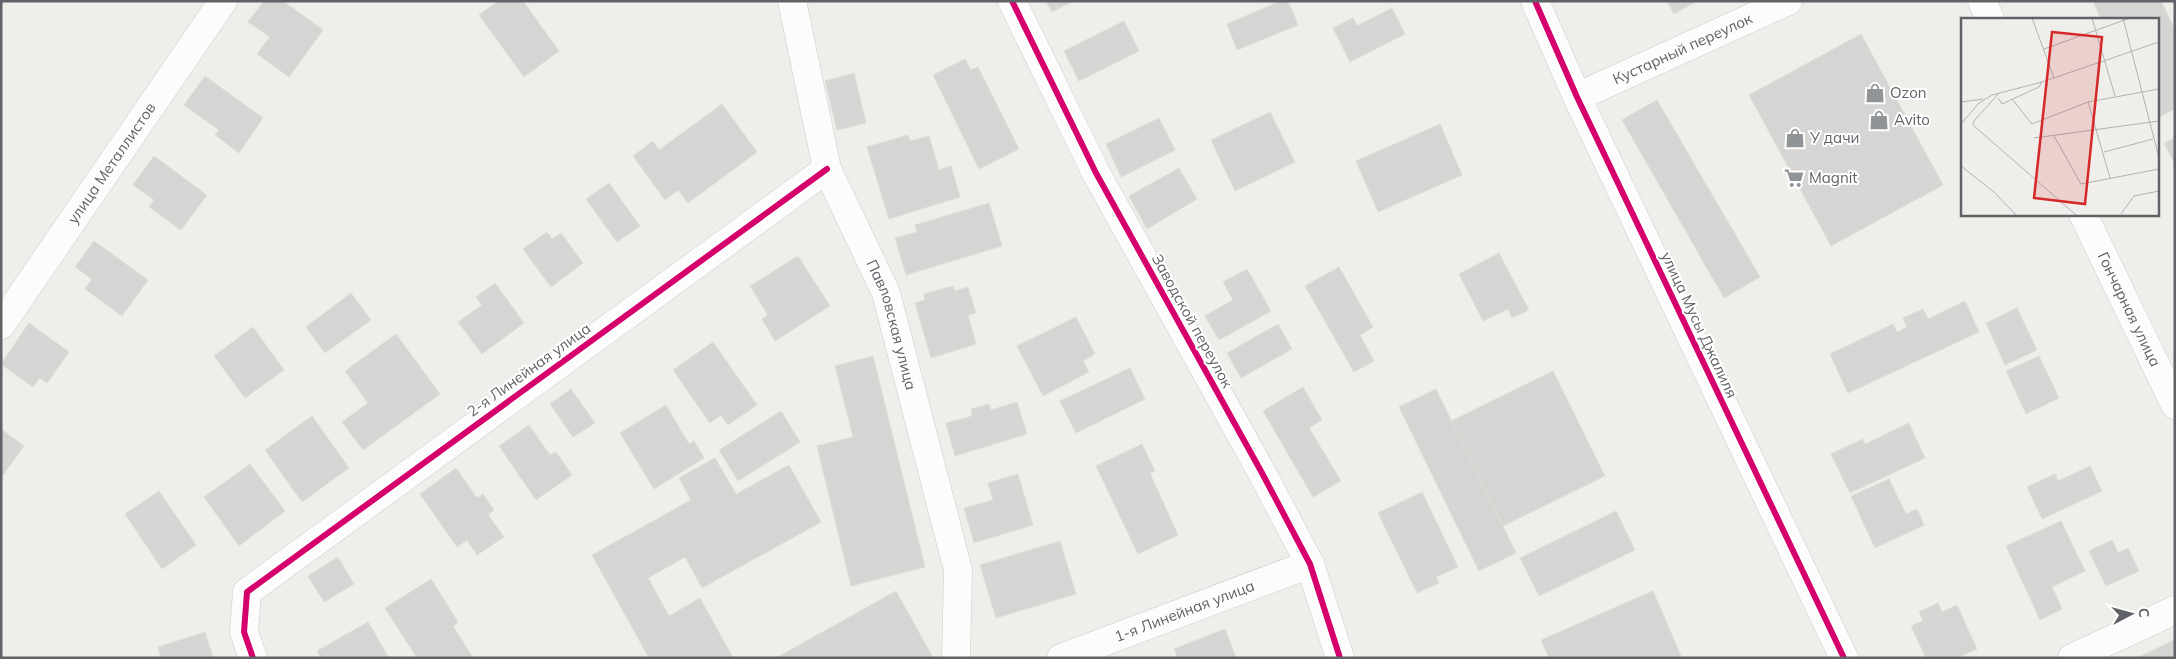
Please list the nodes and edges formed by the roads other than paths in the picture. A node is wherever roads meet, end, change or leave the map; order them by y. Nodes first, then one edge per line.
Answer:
1 (223, 1) edge
2 (792, 1) edge
3 (1012, 1) edge
4 (1535, 1) edge
5 (1788, 1) edge
6 (1982, 1) edge
7 (1990, 18) edge
8 (1577, 97) junction
9 (827, 169) junction
10 (2083, 215) edge
11 (1, 324) edge
12 (2175, 405) edge
13 (1310, 564) junction
14 (2175, 610) edge
15 (253, 658) edge
16 (956, 658) edge
17 (1061, 658) edge
18 (1340, 658) edge
19 (1844, 658) edge
20 (2072, 658) edge

1 - 11 street, улица Металлистов
2 - 9 street, Павловская улица
3 - 13 street, Заводской переулок
4 - 8 street, улица Мусы Джалиля
5 - 8 street, Кустарный переулок
6 - 7 street
8 - 19 street, улица Мусы Джалиля
9 - 15 street, 2-я Линейная улица
9 - 16 street, Павловская улица
10 - 12 street, Гончарная улица
13 - 17 street, 1-я Линейная улица
13 - 18 street, Заводской переулок
14 - 20 street

